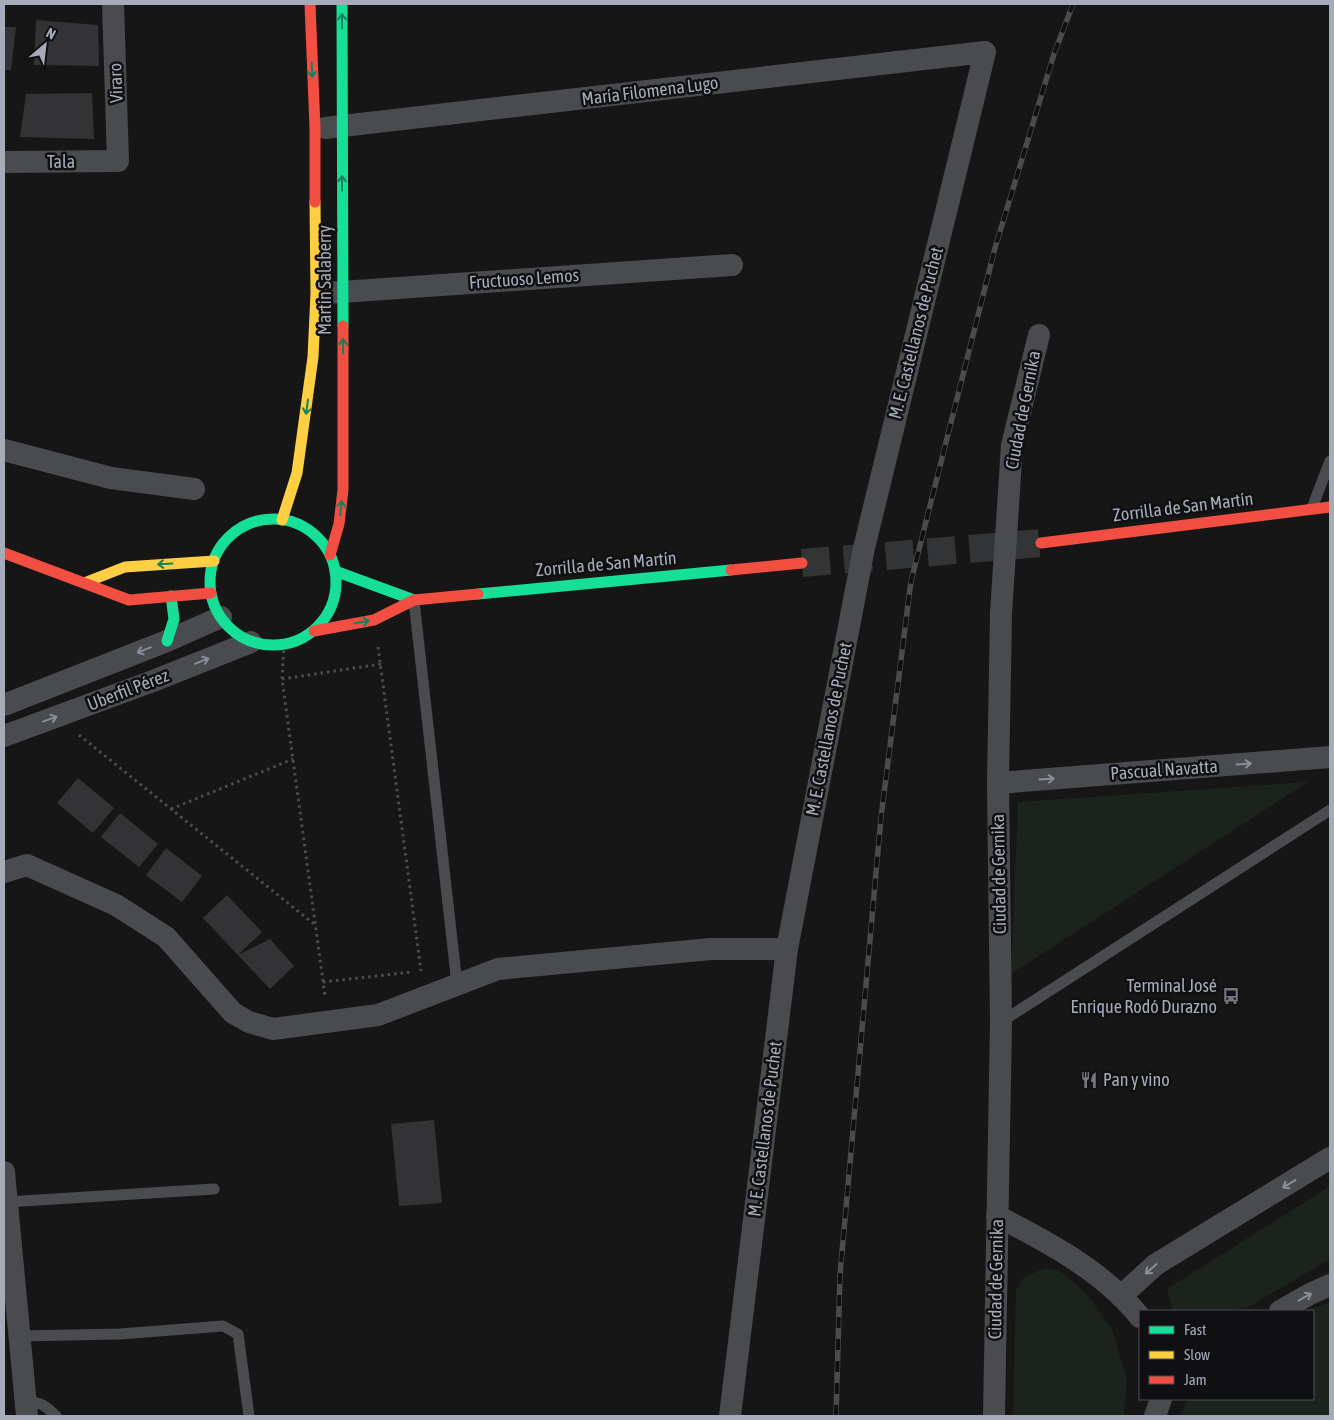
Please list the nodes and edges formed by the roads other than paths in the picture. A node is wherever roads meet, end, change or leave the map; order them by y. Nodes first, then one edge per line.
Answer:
1 (113, 4) edge
2 (310, 4) edge
3 (342, 4) edge
4 (985, 52) joint
5 (342, 127) junction
6 (315, 128) junction
7 (4, 162) edge
8 (118, 162) joint
9 (732, 265) dead end
10 (343, 292) junction
11 (316, 293) junction
12 (1038, 335) dead end
13 (4, 450) edge
14 (1330, 461) edge
15 (194, 489) dead end
16 (1330, 507) edge
17 (1312, 508) junction
18 (282, 520) junction
19 (1041, 543) tunnel mouth
20 (4, 553) edge
21 (330, 555) junction
22 (214, 561) junction
23 (802, 563) tunnel mouth
24 (335, 572) junction
25 (84, 583) junction
26 (211, 593) junction
27 (171, 596) junction
28 (414, 600) junction
29 (221, 617) junction
30 (314, 631) junction
31 (167, 641) junction
32 (251, 642) junction
33 (4, 705) edge
34 (4, 736) edge
35 (1330, 757) edge
36 (998, 783) junction
37 (1330, 810) edge
38 (4, 872) edge
39 (787, 949) junction
40 (457, 984) junction
41 (1001, 1022) junction
42 (1330, 1158) edge
43 (4, 1172) edge
44 (214, 1188) dead end
45 (7, 1202) junction
46 (997, 1216) junction
47 (1330, 1285) edge
48 (1121, 1296) junction
49 (10, 1298) edge
50 (1282, 1310) edge
51 (1139, 1316) edge
52 (20, 1336) junction
53 (1161, 1400) edge
54 (26, 1409) edge
55 (56, 1416) edge
56 (249, 1416) edge
57 (730, 1416) edge
58 (994, 1416) edge
59 (1155, 1416) edge

1 - 8 street, Viraro
2 -> 6 street, Martín Salaberry
5 -> 3 street, Martín Salaberry
4 - 5 street, María Filomena Lugo
4 - 39 street, M. E. Castellanos de Puchet
5 - 6 street, María Filomena Lugo
10 -> 5 street, Martín Salaberry
6 - 11 street, Martín Salaberry
7 - 8 street, Tala
9 - 10 street, Fructuoso Lemos
10 - 11 street, Fructuoso Lemos
21 -> 10 street, Martín Salaberry
11 -> 18 street, Martín Salaberry
12 - 36 street, Ciudad de Gernika
13 - 15 street
14 - 17 lane
16 - 17 street, Zorrilla de San Martín
17 - 19 street, Zorrilla de San Martín
18 - 21 street
18 - 22 street
20 - 25 street
21 - 24 street
22 -> 25 street
22 - 26 street
23 - 28 street, Zorrilla de San Martín
24 - 28 street, Zorrilla de San Martín
24 - 30 street
25 - 27 street
26 - 27 street
26 - 29 street
27 - 31 street
30 -> 28 street, Zorrilla de San Martín
28 - 40 lane
29 - 31 street, Uberfil Pérez
29 - 32 street
30 - 32 street
31 -> 33 street, Uberfil Pérez
34 -> 32 street, Uberfil Pérez
36 -> 35 street, Pascual Navatta
36 - 41 street, Ciudad de Gernika
37 - 41 lane
38 - 40 street
39 - 40 street
39 - 57 street, M. E. Castellanos de Puchet
41 - 46 street, Ciudad de Gernika
42 -> 48 street
43 - 45 street
44 - 45 lane
45 - 49 street
46 - 48 street
46 - 58 street, Ciudad de Gernika
50 -> 47 street
48 - 51 street
49 - 52 street
52 - 54 street
52 - 56 lane
53 - 59 street
54 - 55 lane

